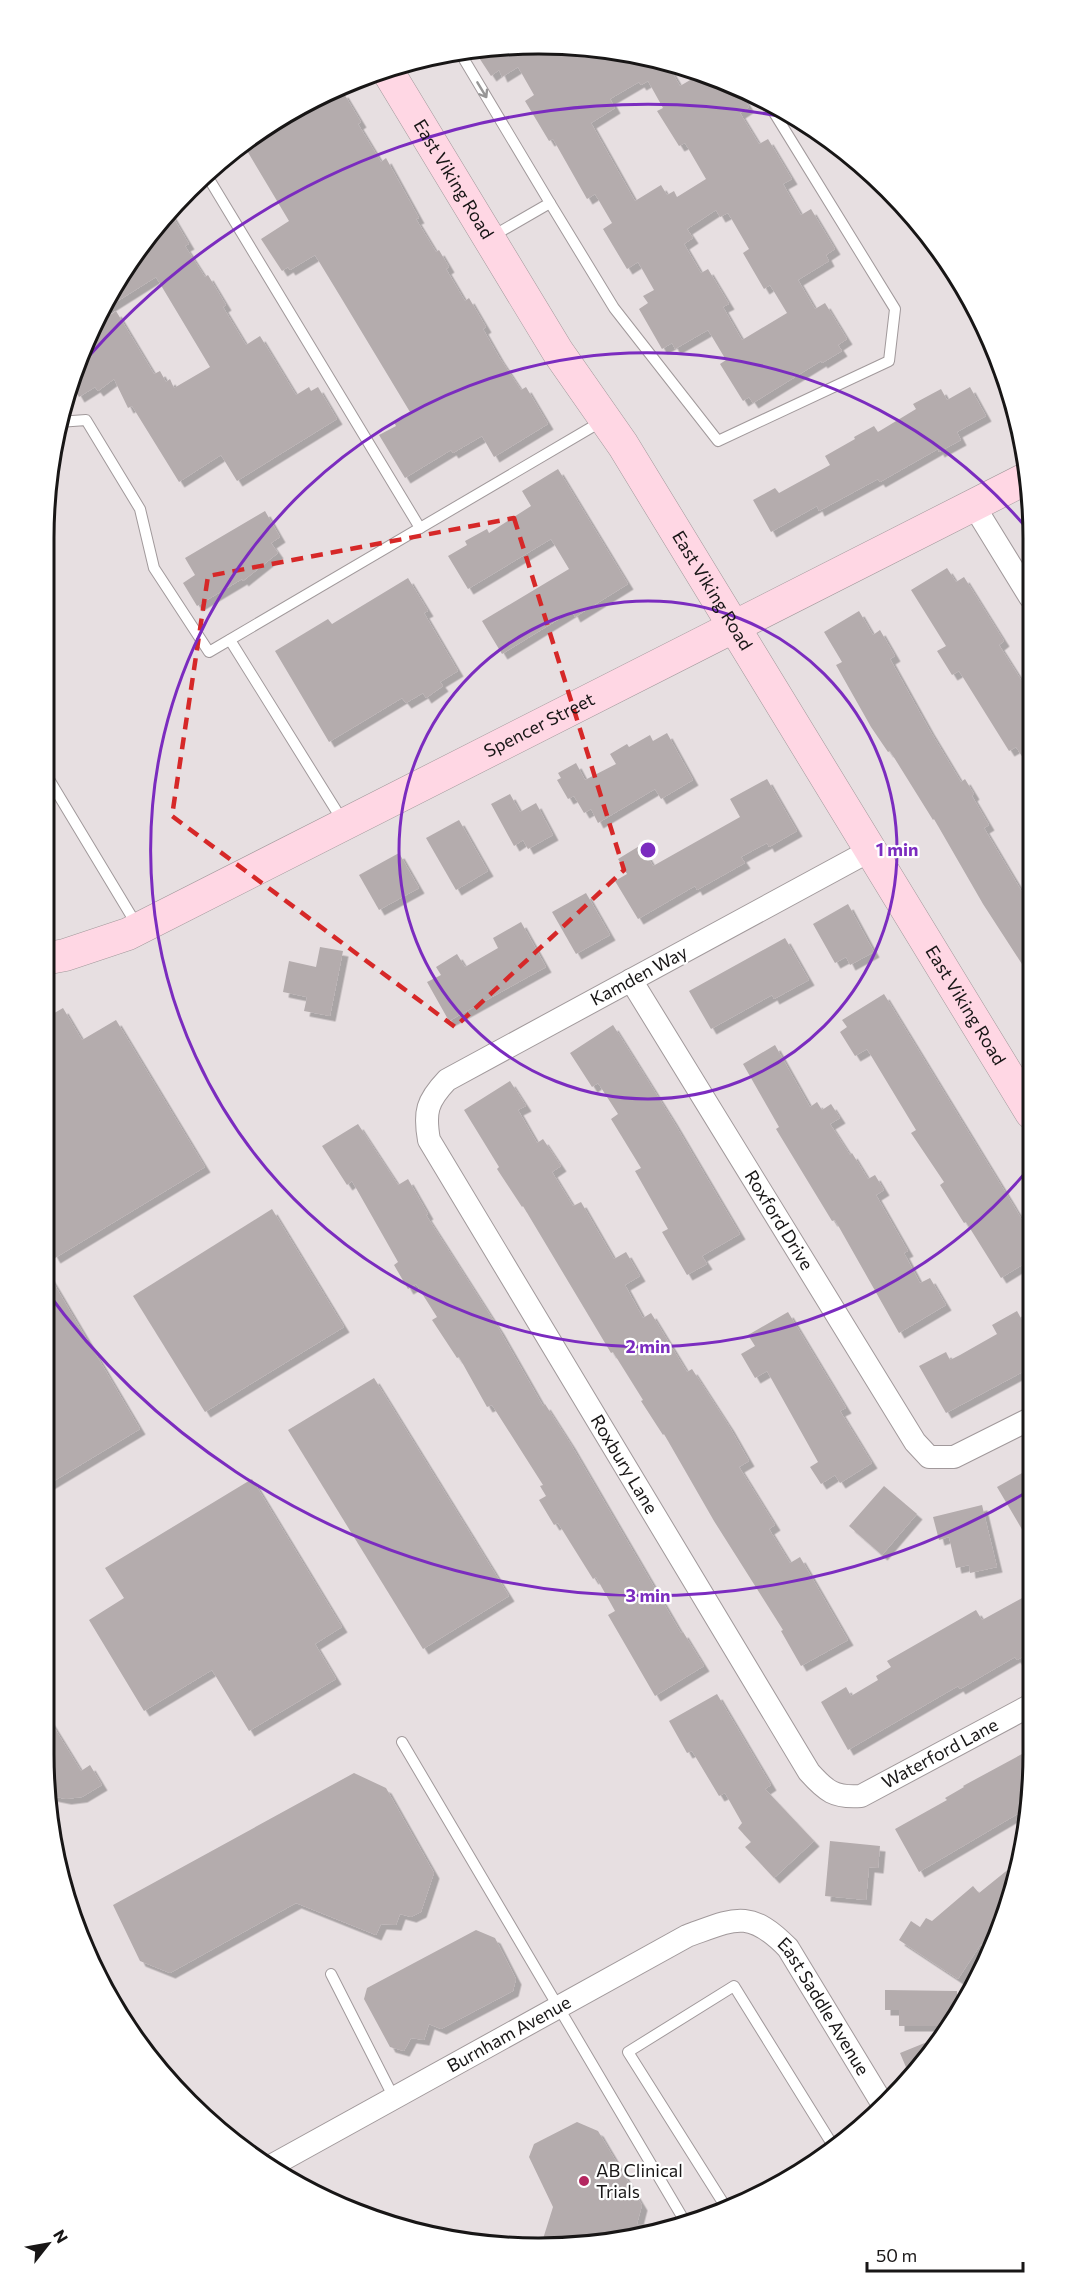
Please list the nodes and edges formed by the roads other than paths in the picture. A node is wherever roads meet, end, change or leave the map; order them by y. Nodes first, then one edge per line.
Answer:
1 (464, 60) edge
2 (392, 77) edge
3 (777, 117) edge
4 (211, 182) edge
5 (550, 203) junction
6 (489, 238) junction
7 (605, 420) junction
8 (69, 421) edge
9 (1020, 482) edge
10 (974, 506) junction
11 (420, 528) junction
12 (1023, 586) edge
13 (734, 627) junction
14 (230, 640) junction
15 (54, 788) edge
16 (345, 824) junction
17 (871, 850) junction
18 (139, 929) junction
19 (54, 957) edge
20 (631, 980) junction
21 (1023, 1100) edge
22 (425, 1118) joint
23 (1023, 1422) edge
24 (1023, 1709) edge
25 (402, 1742) dead end
26 (843, 1797) joint
27 (753, 1921) joint
28 (330, 1974) dead end
29 (557, 2008) junction
30 (394, 2098) junction
31 (879, 2098) edge
32 (830, 2140) edge
33 (278, 2162) edge
34 (722, 2202) edge
35 (681, 2216) edge

1 -> 5 lane
2 - 6 street, East Viking Road
3 - 5 lane
4 - 11 lane
5 - 6 lane
6 - 7 street, East Viking Road
7 - 11 lane
7 - 13 street, East Viking Road
8 - 14 lane
9 - 10 street, Spencer Street
10 - 12 street
10 - 13 street, Spencer Street
11 - 14 lane
13 - 16 street, Spencer Street
13 - 17 street, East Viking Road
14 - 16 lane
15 - 18 lane
16 - 18 street, Spencer Street
17 - 20 street, Kamden Way
17 - 21 street, East Viking Road
18 - 19 street, Spencer Street
20 - 22 street, Kamden Way
20 - 23 street, Roxford Drive
22 - 26 street, Roxbury Lane
24 - 26 street, Waterford Lane
25 - 29 lane
27 - 29 street, Burnham Avenue
27 - 31 street, East Saddle Avenue
28 - 30 lane
29 - 30 street, Burnham Avenue
29 - 35 lane
30 - 33 street, Burnham Avenue
32 - 34 lane

